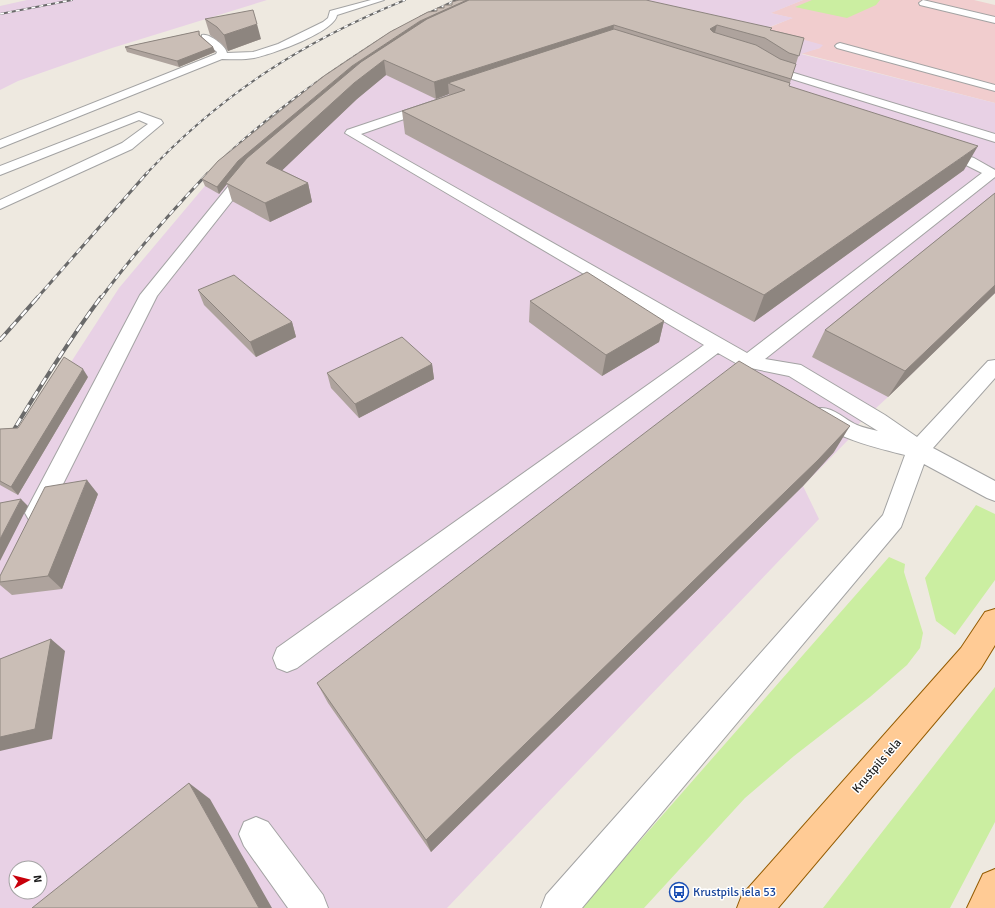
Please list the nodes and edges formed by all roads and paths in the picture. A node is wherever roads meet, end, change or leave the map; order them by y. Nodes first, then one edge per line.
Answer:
1 (380, 0) edge
2 (923, 3) dead end
3 (995, 20) edge
4 (205, 37) dead end
5 (840, 46) dead end
6 (221, 56) junction
7 (756, 57) edge
8 (174, 62) edge
9 (193, 67) junction
10 (995, 88) edge
11 (995, 138) edge
12 (0, 144) edge
13 (258, 162) edge
14 (0, 171) edge
15 (993, 174) edge
16 (3, 201) edge
17 (718, 344) junction
18 (748, 362) junction
19 (995, 366) edge
20 (774, 387) edge
21 (805, 404) edge
22 (918, 450) junction
23 (995, 492) edge
24 (30, 527) edge
25 (995, 621) edge
26 (287, 658) dead end
27 (256, 834) dead end
28 (995, 886) edge
29 (310, 908) edge
30 (559, 908) edge
31 (755, 908) edge
32 (985, 908) edge

1 - 6 lane
2 - 3 lane
4 - 6 lane
5 - 10 lane
6 - 9 lane
7 - 11 lane
8 - 9 lane
9 - 12 lane
13 - 24 lane
14 - 16 lane
15 - 17 lane
15 - 18 lane
17 - 18 lane
17 - 26 lane
18 - 20 lane
18 - 22 lane
19 - 22 lane
21 - 22 lane
22 - 23 lane
22 - 30 lane
25 - 31 main road, Krustpils iela
27 - 29 lane
28 - 32 main road

